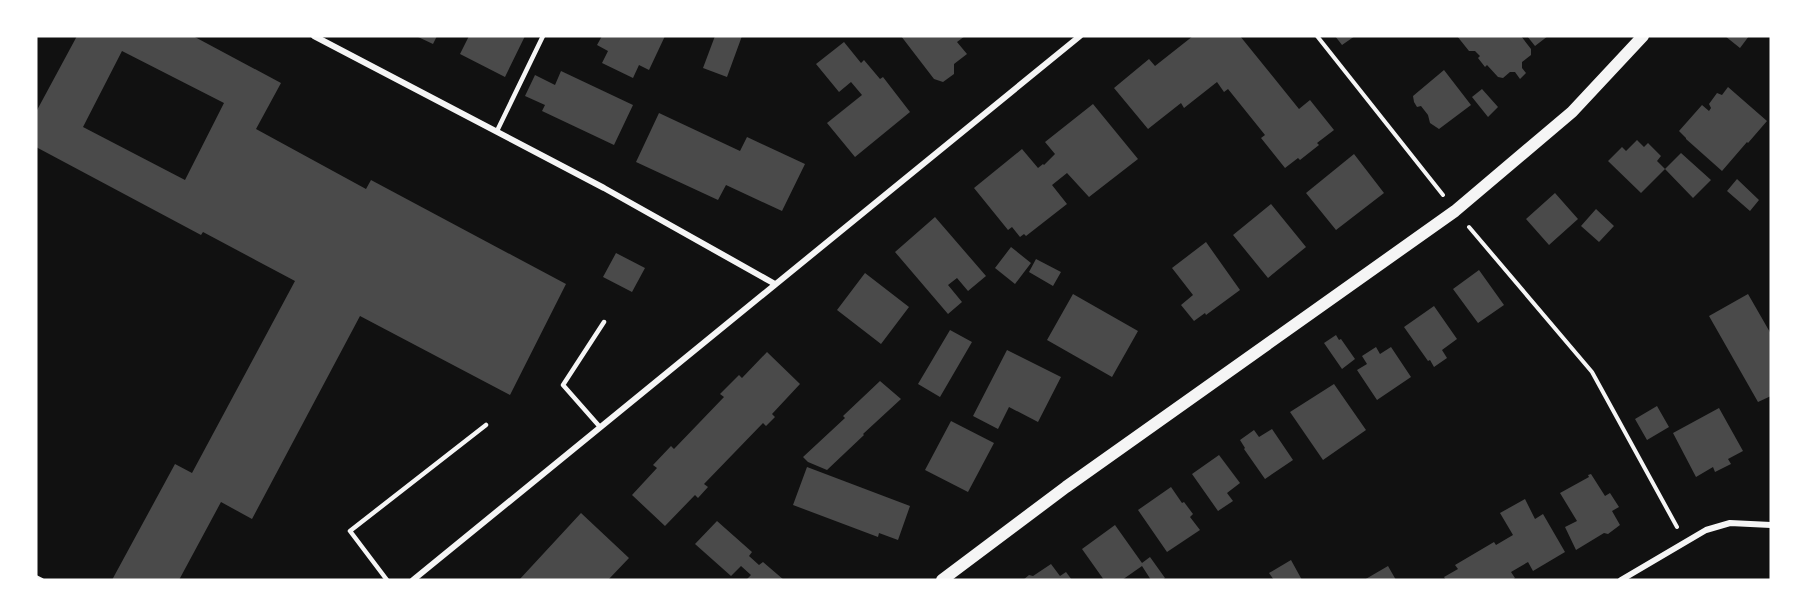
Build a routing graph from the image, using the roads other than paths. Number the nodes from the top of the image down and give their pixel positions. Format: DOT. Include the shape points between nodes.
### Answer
graph roads {
  1 [pos="314,36"];
  2 [pos="543,36"];
  3 [pos="1080,36"];
  4 [pos="1643,36"];
  5 [pos="497,131"];
  6 [pos="775,284"];
  7 [pos="604,322"];
  8 [pos="486,425"];
  9 [pos="600,427"];
  10 [pos="1771,525"];
  11 [pos="387,580"];
  12 [pos="413,580"];
  13 [pos="942,580"];
  14 [pos="1621,580"];
  1 -- 5 [label="street"];
  2 -- 5 [label="lane"];
  3 -- 6 [label="street"];
  4 -- 13 [label="main road" via="1572,112 1455,211 1066,487"];
  5 -- 6 [label="street"];
  6 -- 9 [label="street"];
  7 -- 9 [label="lane" via="563,385"];
  8 -- 11 [label="lane" via="350,531"];
  9 -- 12 [label="street"];
  10 -- 14 [label="street" via="1730,523 1706,530"];
}
